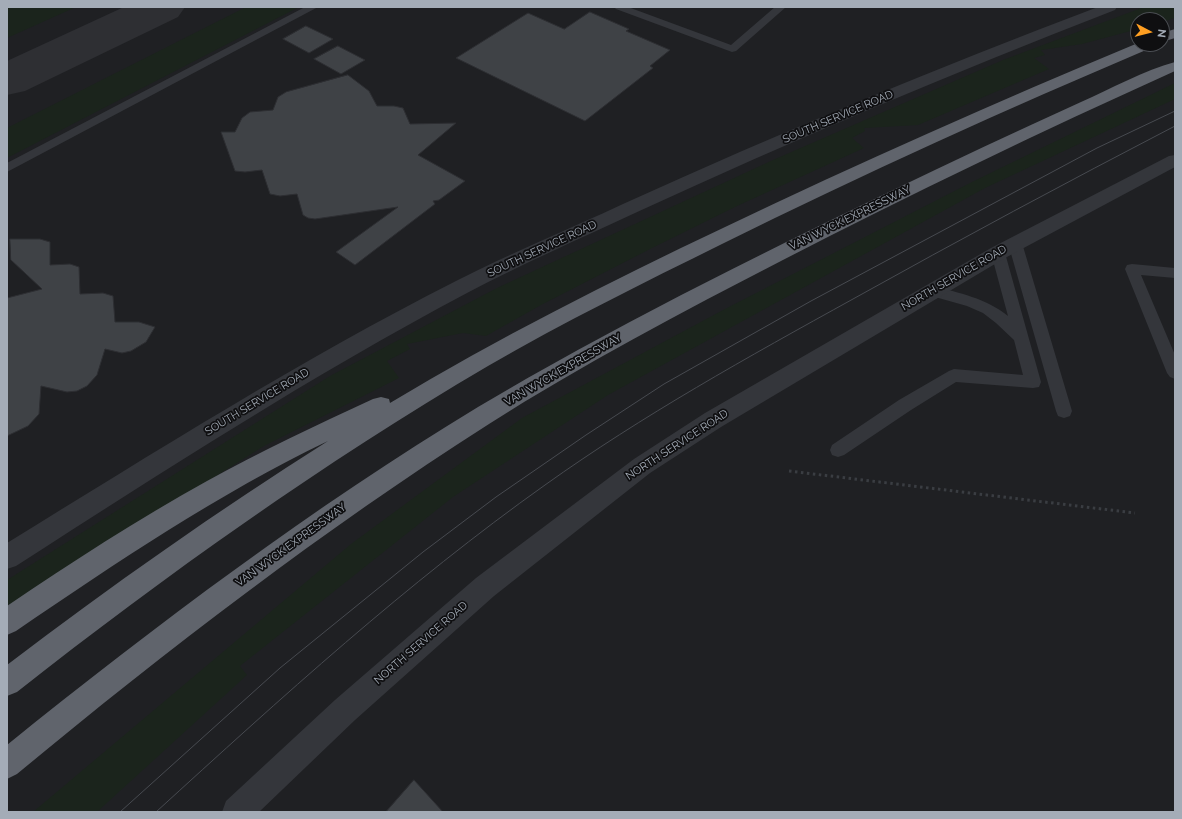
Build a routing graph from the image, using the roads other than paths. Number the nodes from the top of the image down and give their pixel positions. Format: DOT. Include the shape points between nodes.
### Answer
graph roads {
  1 [pos="313,7"];
  2 [pos="619,7"];
  3 [pos="781,7"];
  4 [pos="1110,7"];
  5 [pos="1130,52"];
  6 [pos="1175,66"];
  7 [pos="1175,160"];
  8 [pos="7,168"];
  9 [pos="1015,243"];
  10 [pos="998,253"];
  11 [pos="1175,273"];
  12 [pos="932,291"];
  13 [pos="1021,337"];
  14 [pos="486,357"];
  15 [pos="1175,373"];
  16 [pos="1064,411"];
  17 [pos="838,450"];
  18 [pos="7,556"];
  19 [pos="7,622"];
  20 [pos="7,682"];
  21 [pos="7,764"];
  22 [pos="236,812"];
  1 -- 8 [label="lane"];
  2 -- 3 [label="lane" via="732,49"];
  4 -- 18 [label="street, SOUTH SERVICE ROAD" via="935,75 827,121 686,182 464,286 357,343 257,401"];
  5 -- 14 [label="highway" via="975,118 816,191 633,280"];
  6 -- 21 [label="highway, VAN WYCK EXPRESSWAY" via="1017,138 792,247 645,323 485,415 395,472 291,544 179,627"];
  7 -- 9 [label="street, NORTH SERVICE ROAD"];
  9 -- 10 [label="street, NORTH SERVICE ROAD"];
  9 -- 16 [label="lane"];
  10 -- 12 [label="street, NORTH SERVICE ROAD"];
  10 -- 13 [label="lane"];
  11 -- 15 [label="lane" via="1132,269"];
  12 -- 13 [label="lane" via="963,299 996,314"];
  12 -- 22 [label="street, NORTH SERVICE ROAD" via="713,420 631,475 547,538 419,644"];
  13 -- 17 [label="lane" via="1033,382 954,375"];
  14 -- 19 [label="highway" via="289,448 243,472 122,546"];
  14 -- 20 [label="highway" via="362,432 258,500 154,572"];
}
